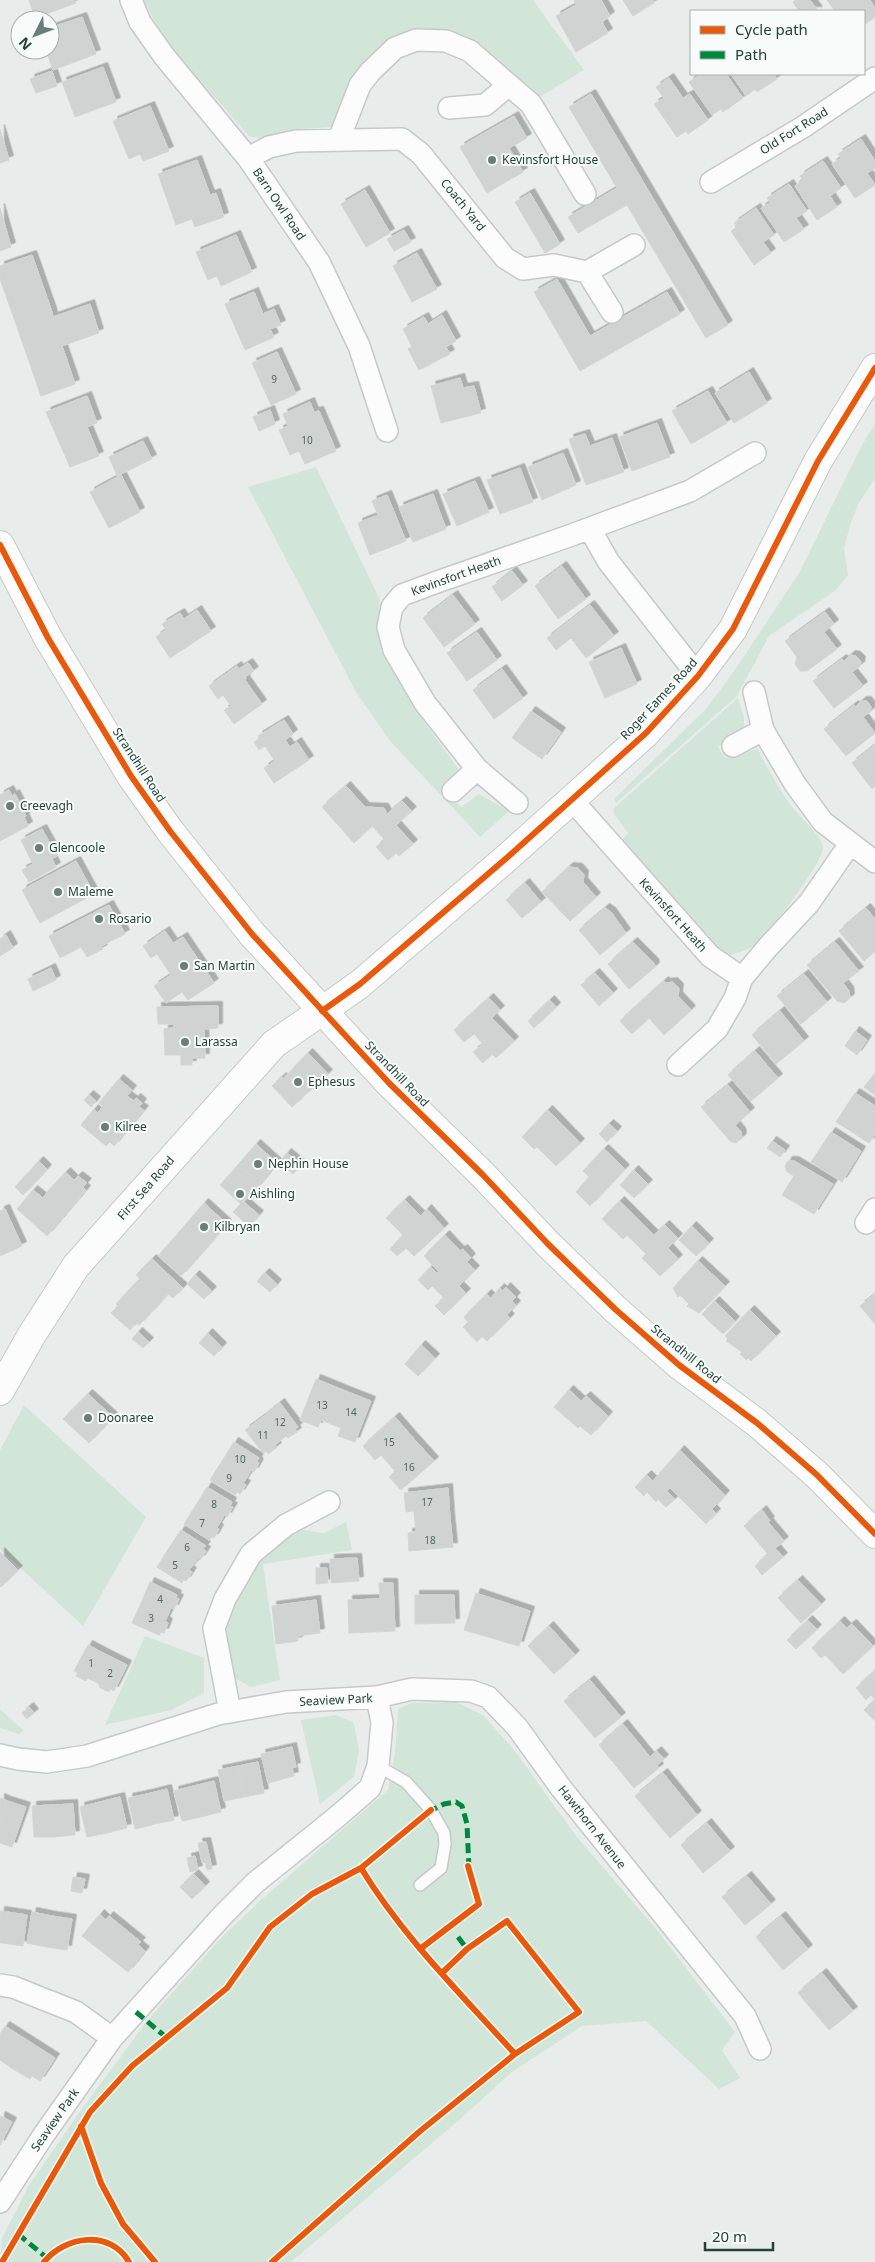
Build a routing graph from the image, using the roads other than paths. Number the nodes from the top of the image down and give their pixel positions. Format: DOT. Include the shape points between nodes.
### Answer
graph roads {
  1 [pos="131,0"];
  2 [pos="875,78"];
  3 [pos="509,85"];
  4 [pos="448,108"];
  5 [pos="339,139"];
  6 [pos="248,158"];
  7 [pos="711,182"];
  8 [pos="585,194"];
  9 [pos="634,245"];
  10 [pos="586,272"];
  11 [pos="612,312"];
  12 [pos="875,368"];
  13 [pos="387,430"];
  14 [pos="755,453"];
  15 [pos="590,528"];
  16 [pos="0,545"];
  17 [pos="698,676"];
  18 [pos="754,692"];
  19 [pos="763,730"];
  20 [pos="732,746"];
  21 [pos="476,769"];
  22 [pos="453,791"];
  23 [pos="571,799"];
  24 [pos="516,803"];
  25 [pos="850,844"];
  26 [pos="875,862"];
  27 [pos="742,978"];
  28 [pos="322,1011"];
  29 [pos="678,1065"];
  30 [pos="0,1391"];
  31 [pos="329,1502"];
  32 [pos="875,1534"];
  33 [pos="377,1697"];
  34 [pos="230,1712"];
  35 [pos="0,1755"];
  36 [pos="378,1766"];
  37 [pos="420,1884"];
  38 [pos="0,1985"];
  39 [pos="112,2038"];
  40 [pos="760,2049"];
  41 [pos="0,2202"];
  1 -- 6 [label="street, Barn Owl Road" via="140,22 164,56"];
  2 -- 7 [label="street, Old Fort Road" via="803,127"];
  3 -- 4 [label="street" via="485,105"];
  3 -- 5 [label="street" via="470,51 446,41 416,40 395,48 370,72 360,85"];
  3 -- 8 [label="street" via="531,104"];
  5 -- 6 [label="street, Coach Yard" via="296,141 269,147"];
  5 -- 10 [label="street, Coach Yard" via="402,139 421,154 505,258 523,269 554,265"];
  6 -- 13 [label="street, Barn Owl Road" via="319,262 359,346"];
  9 -- 10 [label="street"];
  10 -- 11 [label="street"];
  12 -- 17 [label="main road, Roger Eames Road" via="818,461 734,629"];
  14 -- 15 [label="street, Kevinsfort Heath" via="690,491"];
  15 -- 17 [label="street" via="608,561"];
  15 -- 21 [label="street, Kevinsfort Heath" via="402,595 392,607 388,627 394,650 425,703"];
  16 -- 28 [label="main road, Strandhill Road" via="48,638 137,784 215,890"];
  17 -- 23 [label="main road, Roger Eames Road" via="646,733"];
  18 -- 19 [label="street"];
  19 -- 20 [label="street"];
  19 -- 25 [label="street" via="790,777 823,822"];
  21 -- 22 [label="street"];
  21 -- 24 [label="street, Kevinsfort Heath"];
  23 -- 27 [label="street, Kevinsfort Heath" via="710,956"];
  23 -- 28 [label="main road, Roger Eames Road" via="510,856 360,984"];
  25 -- 26 [label="street"];
  25 -- 27 [label="street" via="810,904"];
  27 -- 29 [label="street" via="735,998 717,1029"];
  28 -- 30 [label="main road, First Sea Road" via="274,1044 76,1266"];
  28 -- 32 [label="main road, Strandhill Road" via="389,1084 615,1309 679,1365 765,1430 817,1475"];
  31 -- 34 [label="street" via="286,1525 251,1554 225,1598 214,1628"];
  33 -- 34 [label="street, Seaview Park" via="286,1702"];
  33 -- 36 [label="street, Seaview Park" via="382,1723"];
  33 -- 40 [label="street, Hawthorn Avenue" via="412,1689 471,1691 488,1697 745,2016"];
  34 -- 35 [label="street, Seaview Park" via="87,1756 47,1762"];
  36 -- 37 [label="lane" via="406,1782 431,1810 444,1833 441,1868"];
  36 -- 39 [label="street, Seaview Park" via="370,1788 256,1882"];
  38 -- 39 [label="street" via="76,2012"];
  39 -- 41 [label="street, Seaview Park"];
}
